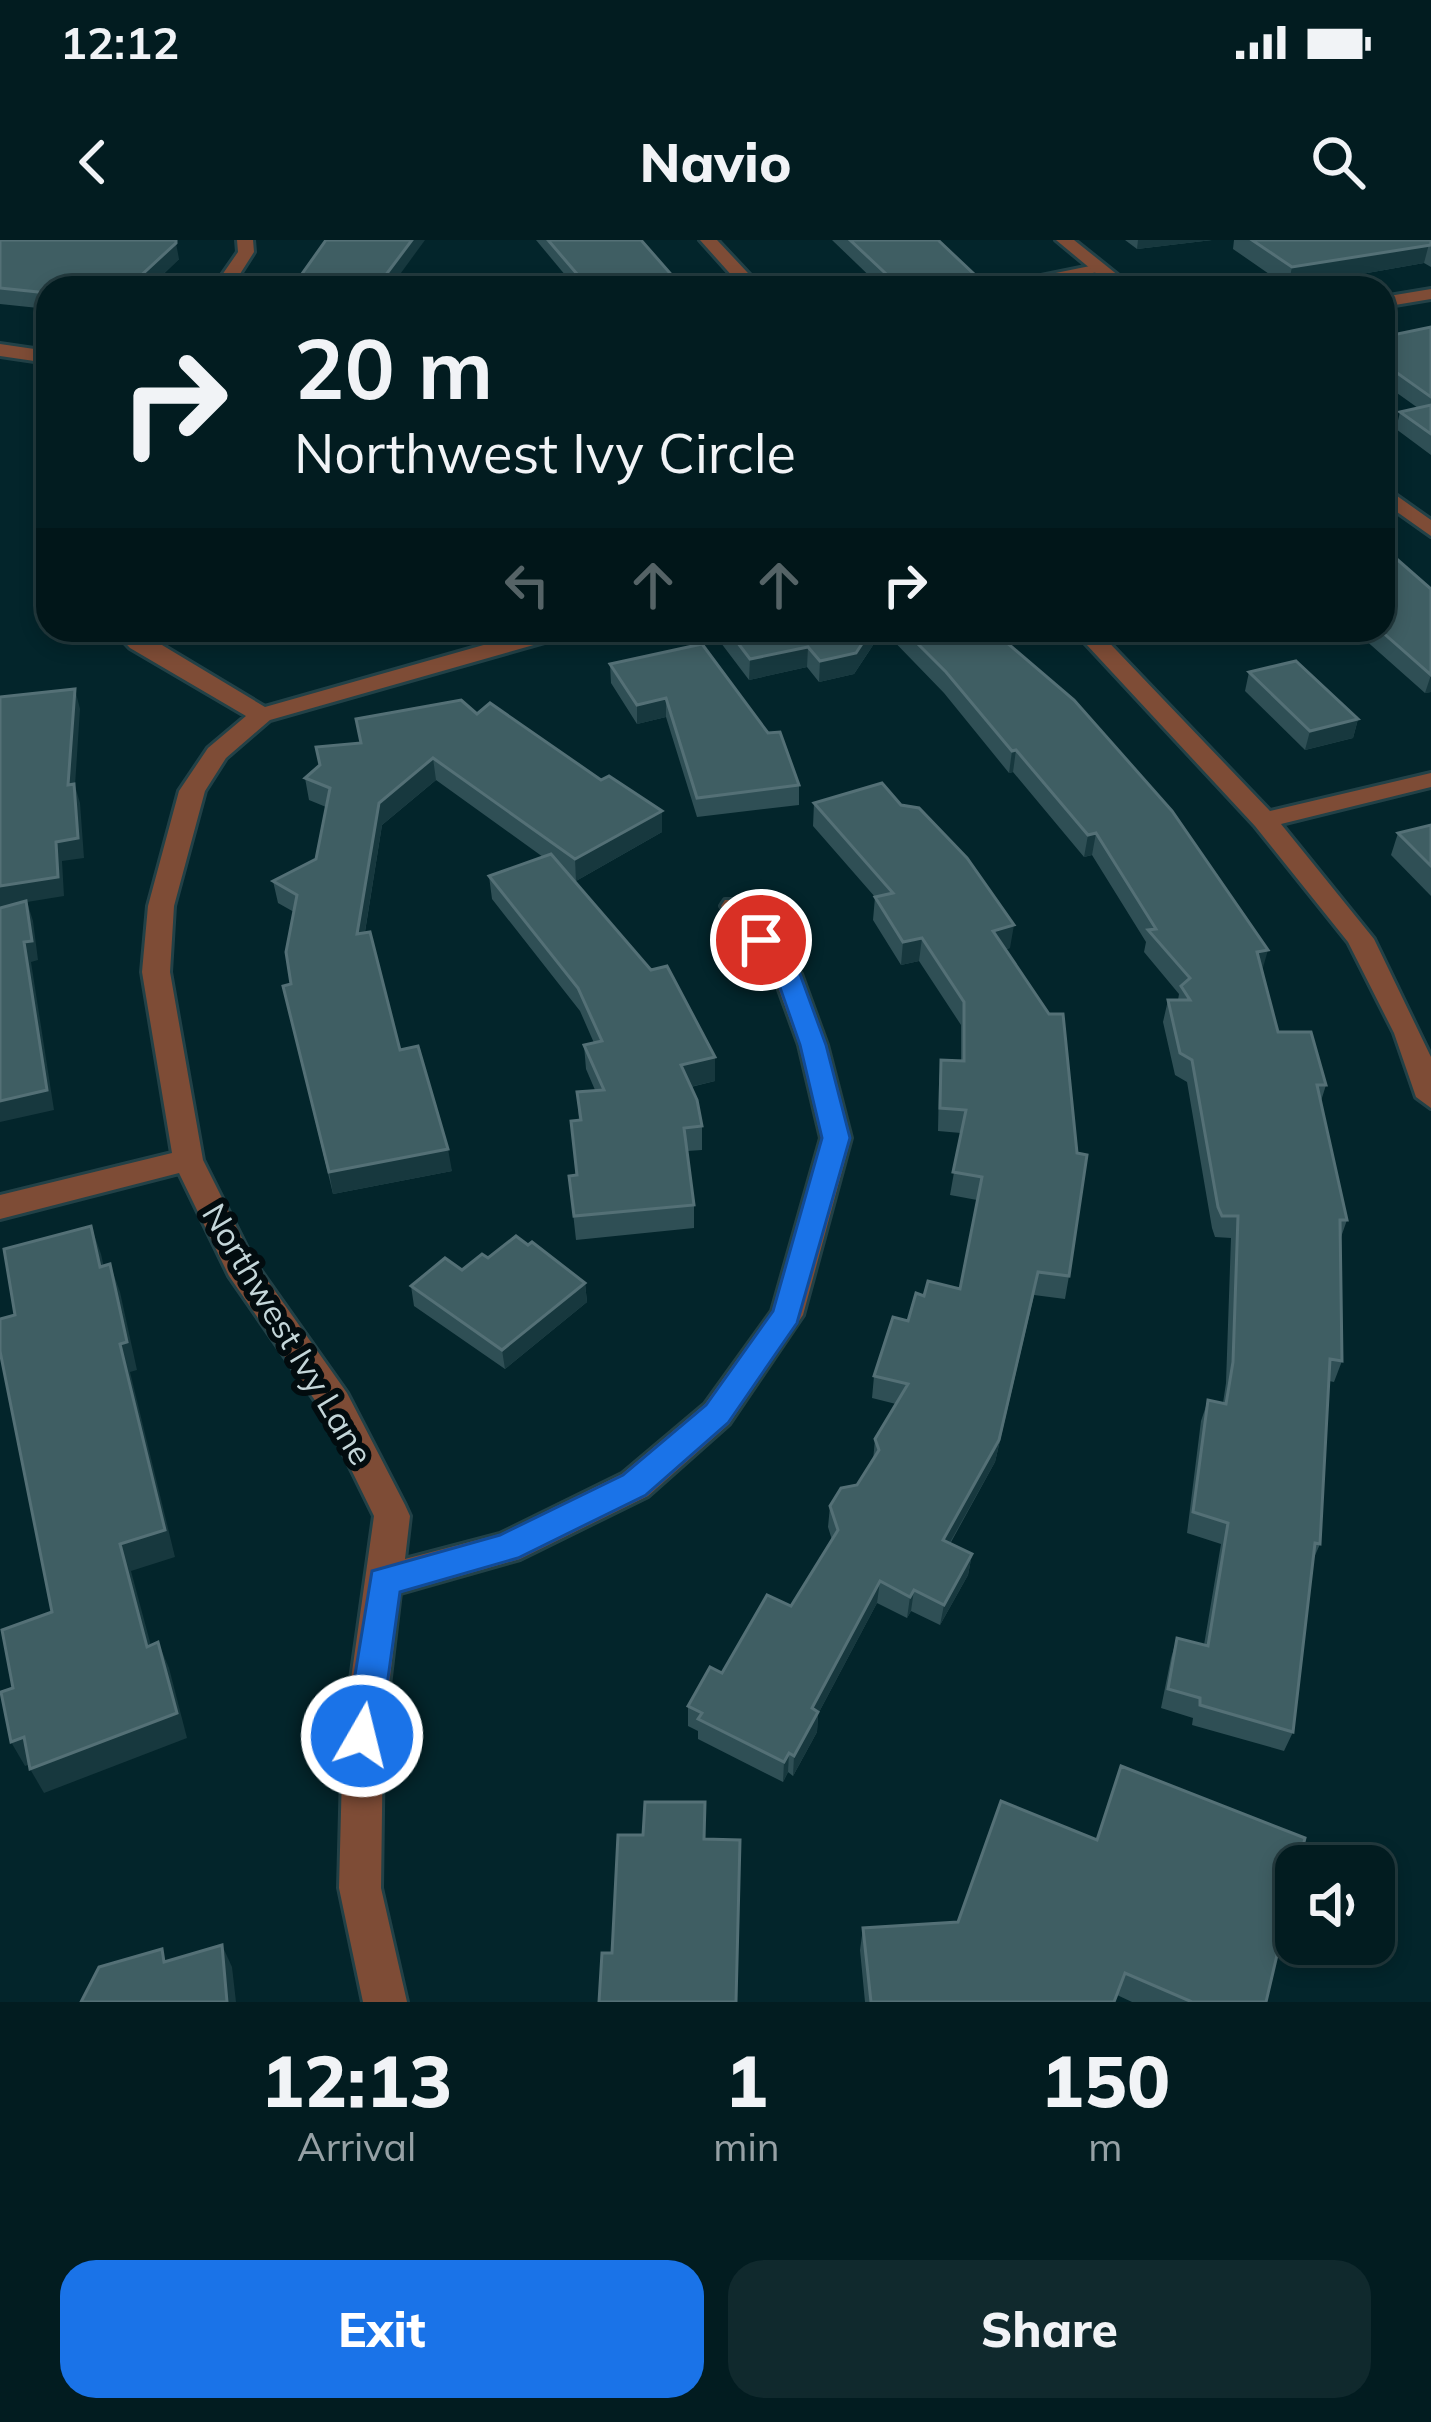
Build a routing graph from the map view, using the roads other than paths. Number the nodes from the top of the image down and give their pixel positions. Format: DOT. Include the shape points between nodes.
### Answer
graph roads {
  1 [pos="245,240"];
  2 [pos="708,240"];
  3 [pos="1064,240"];
  4 [pos="1100,268"];
  5 [pos="230,276"];
  6 [pos="742,276"];
  7 [pos="1055,276"];
  8 [pos="1110,276"];
  9 [pos="1431,294"];
  10 [pos="1395,300"];
  11 [pos="0,350"];
  12 [pos="36,355"];
  13 [pos="1395,501"];
  14 [pos="1430,528"];
  15 [pos="143,642"];
  16 [pos="519,642"];
  17 [pos="1095,642"];
  18 [pos="262,715"];
  19 [pos="1431,780"];
  20 [pos="1264,820"];
  21 [pos="734,906"];
  22 [pos="1431,1096"];
  23 [pos="188,1160"];
  24 [pos="0,1207"];
  25 [pos="384,1581"];
  26 [pos="385,2002"];
  1 -- 5 [label="street"];
  2 -- 6 [label="street"];
  3 -- 4 [label="street"];
  4 -- 7 [label="lane"];
  4 -- 8 [label="street"];
  9 -- 10 [label="street"];
  11 -- 12 [label="street"];
  13 -- 14 [label="street"];
  15 -- 18 [label="street"];
  16 -- 18 [label="street"];
  17 -- 20 [label="street"];
  18 -- 23 [label="street, Northwest Ivy Lane" via="218,753 191,791 161,906 155,972"];
  19 -- 20 [label="street"];
  20 -- 22 [label="street" via="1360,939"];
  21 -- 25 [label="street" via="788,974 836,1138 787,1315 717,1414 635,1485 507,1548"];
  23 -- 24 [label="street"];
  23 -- 25 [label="street, Northwest Ivy Lane" via="240,1268 334,1403 392,1516"];
  25 -- 26 [label="street, Northwest Ivy Lane" via="362,1736 359,1888"];
}
